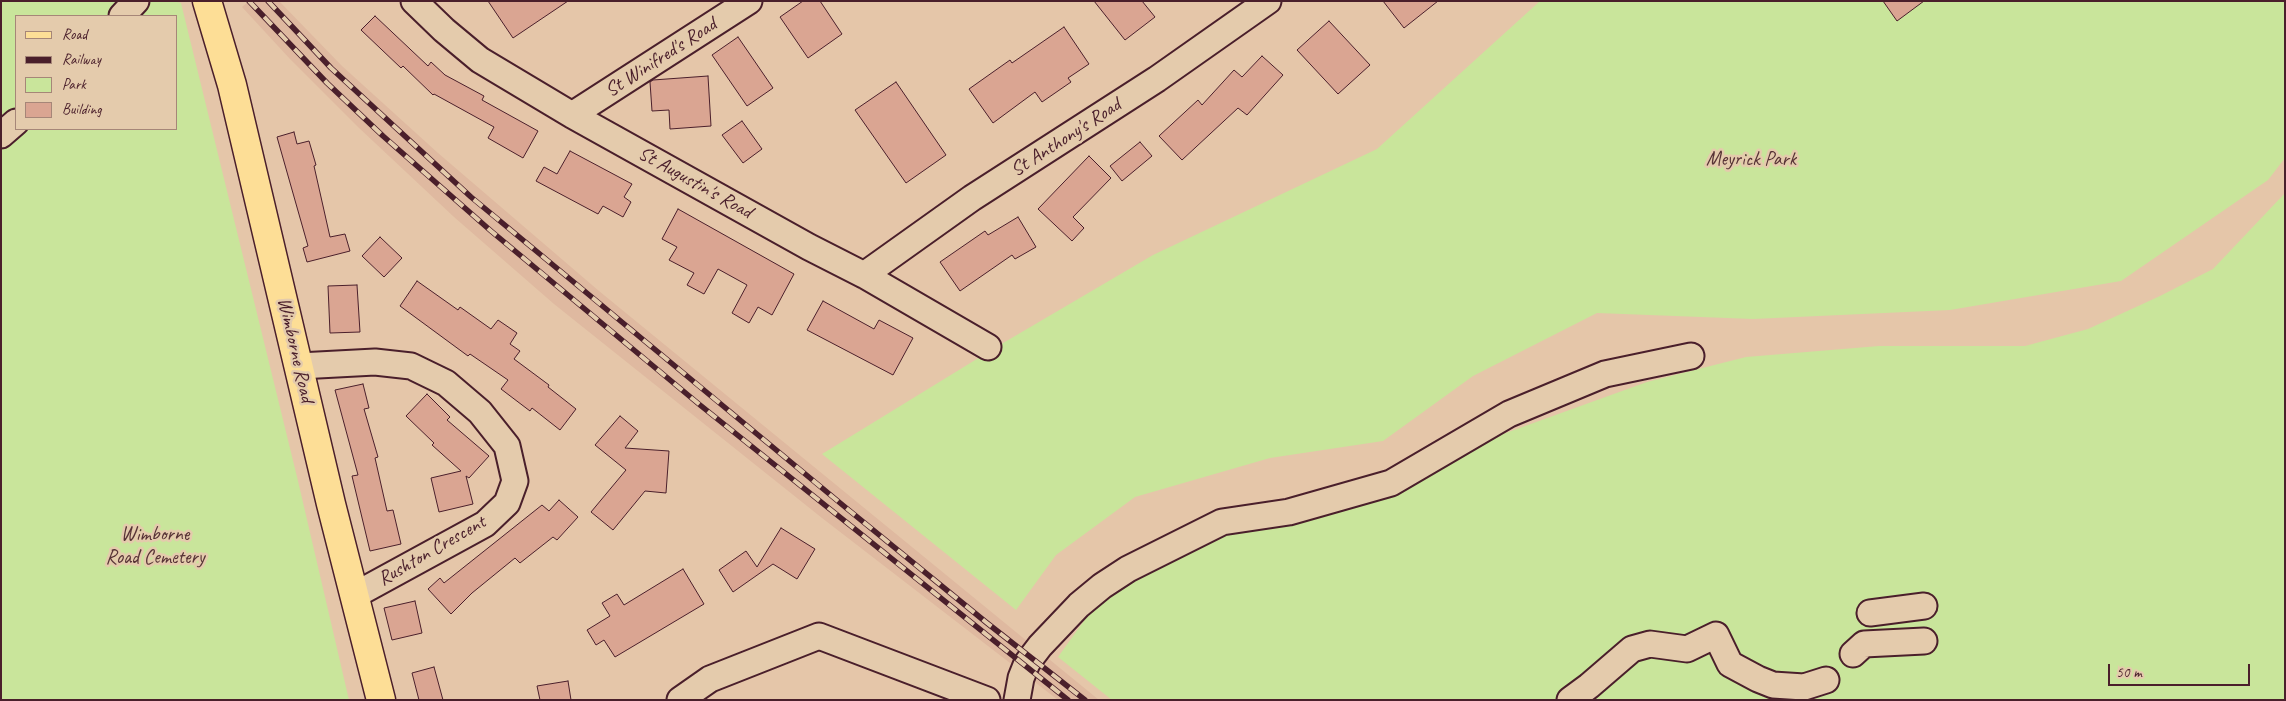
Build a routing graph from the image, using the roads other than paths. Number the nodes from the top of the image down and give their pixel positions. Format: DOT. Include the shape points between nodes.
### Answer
graph roads {
  1 [pos="136,1"];
  2 [pos="207,1"];
  3 [pos="414,1"];
  4 [pos="749,1"];
  5 [pos="1268,1"];
  6 [pos="123,15"];
  7 [pos="572,115"];
  8 [pos="15,123"];
  9 [pos="1,135"];
  10 [pos="864,275"];
  11 [pos="988,347"];
  12 [pos="1691,356"];
  13 [pos="299,366"];
  14 [pos="355,595"];
  15 [pos="1924,606"];
  16 [pos="1870,613"];
  17 [pos="1924,641"];
  18 [pos="1853,654"];
  19 [pos="1826,680"];
  20 [pos="381,700"];
  21 [pos="680,700"];
  22 [pos="987,700"];
  23 [pos="1017,700"];
  24 [pos="1570,700"];
  1 -- 6 [label="street"];
  2 -- 13 [label="main road, Wimborne Road" via="232,85"];
  3 -- 7 [label="street, St Augustin's Road" via="480,60"];
  4 -- 7 [label="street, St Winifred's Road"];
  5 -- 10 [label="street, St Anthony's Road" via="1157,80 972,198"];
  7 -- 10 [label="street, St Augustin's Road"];
  8 -- 9 [label="street"];
  10 -- 11 [label="street, St Augustin's Road"];
  12 -- 23 [label="street" via="1605,374 1509,414 1391,483 1289,512 1222,522 1128,569 1079,605 1040,646 1027,663"];
  13 -- 14 [label="main road, Wimborne Road"];
  13 -- 14 [label="street, Rushton Crescent" via="375,362 410,366 446,383 480,412 507,446 515,481 507,503 485,524"];
  14 -- 20 [label="main road, Wimborne Road"];
  15 -- 16 [label="street"];
  17 -- 18 [label="street" via="1864,644"];
  19 -- 24 [label="street" via="1804,686 1773,685 1758,679 1730,664 1716,635 1687,649 1650,644 1632,649"];
  21 -- 22 [label="street" via="710,679 819,636"];
}
